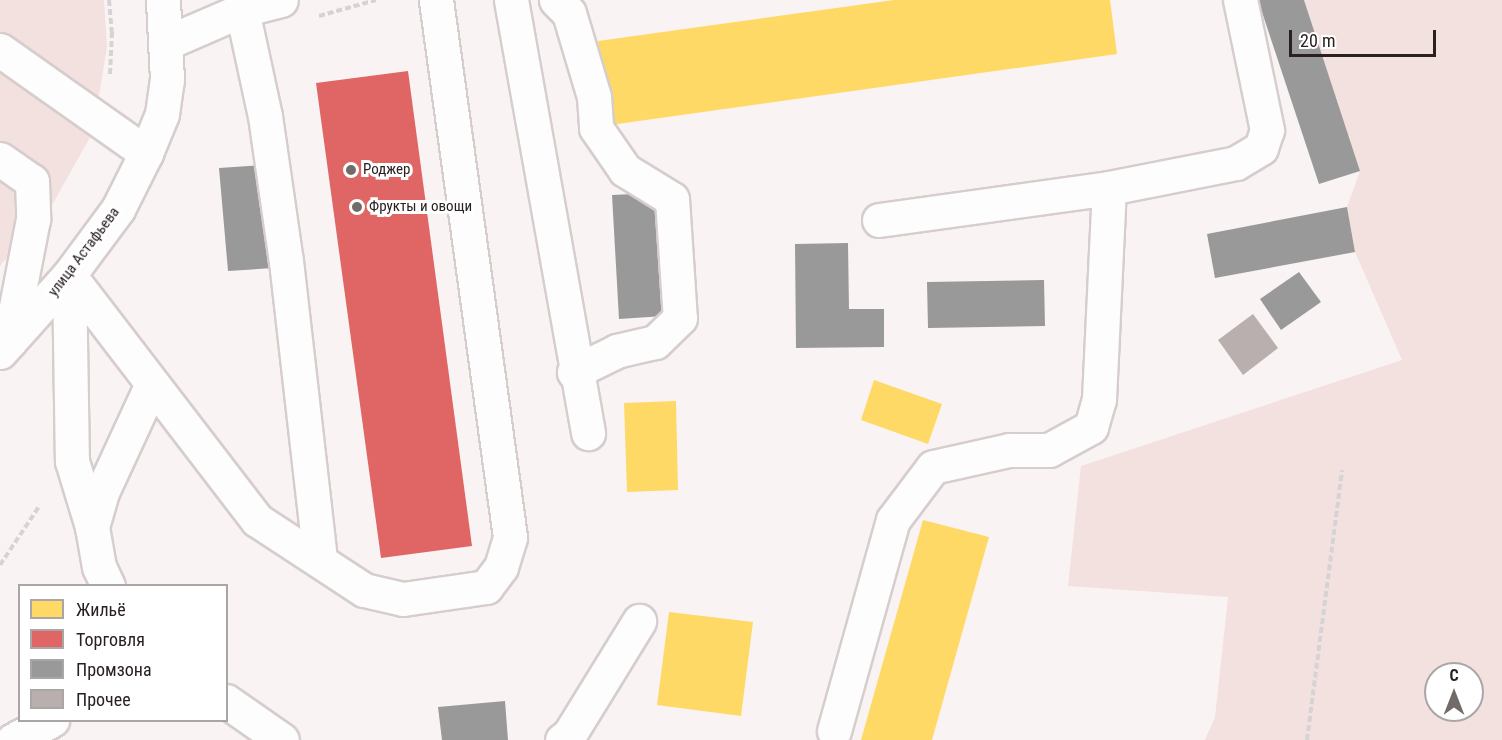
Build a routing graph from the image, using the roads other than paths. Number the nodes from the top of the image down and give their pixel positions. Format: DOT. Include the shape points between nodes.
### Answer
graph roads {
  1 [pos="163,0"];
  2 [pos="281,0"];
  3 [pos="436,0"];
  4 [pos="511,0"];
  5 [pos="556,0"];
  6 [pos="1240,0"];
  7 [pos="242,10"];
  8 [pos="168,42"];
  9 [pos="0,50"];
  10 [pos="146,153"];
  11 [pos="0,159"];
  12 [pos="1109,188"];
  13 [pos="879,220"];
  14 [pos="69,275"];
  15 [pos="5,347"];
  16 [pos="574,372"];
  17 [pos="152,384"];
  18 [pos="588,433"];
  19 [pos="92,527"];
  20 [pos="320,560"];
  21 [pos="108,584"];
  22 [pos="639,621"];
  23 [pos="228,702"];
  24 [pos="48,722"];
  25 [pos="834,731"];
  26 [pos="13,740"];
  27 [pos="282,740"];
  28 [pos="562,740"];
  1 -- 8 [label="street, улица Астафьева"];
  2 -- 7 [label="street"];
  3 -- 20 [label="street" via="510,537 501,567 486,587 403,599 364,590"];
  4 -- 16 [label="street"];
  5 -- 16 [label="street" via="569,13 594,97 596,129 625,170 672,199 680,318 655,342 617,351"];
  6 -- 12 [label="street" via="1267,130 1261,148 1236,163"];
  7 -- 8 [label="street"];
  7 -- 20 [label="street" via="265,116 285,250"];
  8 -- 10 [label="street, улица Астафьева" via="162,114"];
  9 -- 10 [label="street"];
  10 -- 14 [label="street, улица Астафьева" via="118,209"];
  11 -- 15 [label="street" via="32,181 33,219"];
  12 -- 13 [label="street"];
  12 -- 25 [label="street" via="1099,399 1091,428 1049,450 1009,450 933,467 893,520"];
  14 -- 15 [label="street, улица Астафьева"];
  14 -- 17 [label="street"];
  14 -- 19 [label="street" via="72,461"];
  16 -- 18 [label="street"];
  17 -- 19 [label="street" via="102,492"];
  17 -- 20 [label="street" via="257,520"];
  19 -- 21 [label="street" via="99,567"];
  22 -- 28 [label="street" via="569,735"];
  23 -- 27 [label="street"];
  24 -- 26 [label="street"];
}
